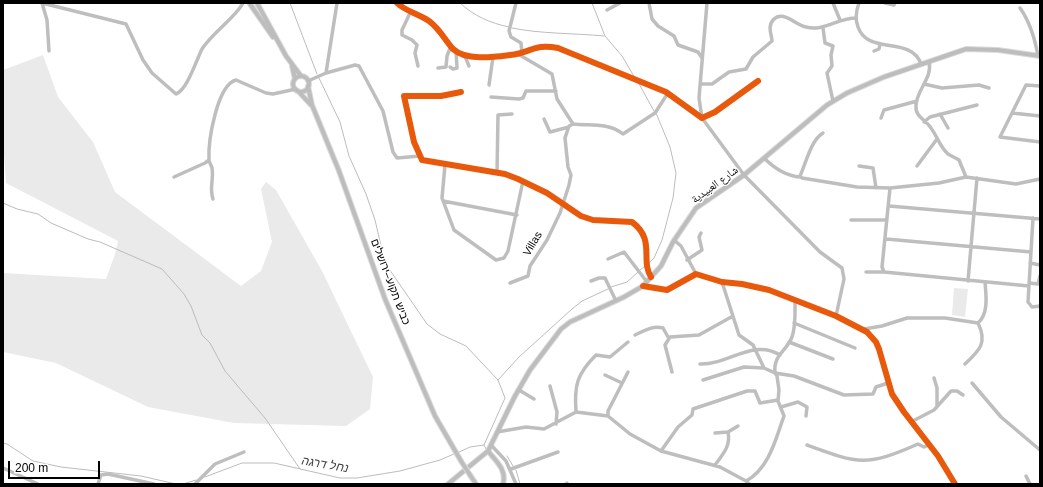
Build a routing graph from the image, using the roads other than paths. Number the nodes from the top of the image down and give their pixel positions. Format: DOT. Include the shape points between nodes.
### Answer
graph roads {
  1 [pos="243,3"];
  2 [pos="247,3"];
  3 [pos="251,3"];
  4 [pos="257,3"];
  5 [pos="337,3"];
  6 [pos="397,3"];
  7 [pos="516,3"];
  8 [pos="620,3"];
  9 [pos="649,3"];
  10 [pos="707,3"];
  11 [pos="833,3"];
  12 [pos="860,3"];
  13 [pos="885,3"];
  14 [pos="895,3"];
  15 [pos="1020,8"];
  16 [pos="607,10"];
  17 [pos="410,11"];
  18 [pos="856,18"];
  19 [pos="840,20"];
  20 [pos="823,28"];
  21 [pos="880,44"];
  22 [pos="451,46"];
  23 [pos="456,50"];
  24 [pos="49,51"];
  25 [pos="874,51"];
  26 [pos="464,54"];
  27 [pos="520,54"];
  28 [pos="286,56"];
  29 [pos="1039,56"];
  30 [pos="494,57"];
  31 [pos="703,58"];
  32 [pos="929,62"];
  33 [pos="291,64"];
  34 [pos="921,64"];
  35 [pos="418,66"];
  36 [pos="450,66"];
  37 [pos="469,66"];
  38 [pos="438,68"];
  39 [pos="326,73"];
  40 [pos="301,76"];
  41 [pos="295,79"];
  42 [pos="308,81"];
  43 [pos="758,81"];
  44 [pos="700,84"];
  45 [pos="924,84"];
  46 [pos="308,86"];
  47 [pos="489,86"];
  48 [pos="1040,86"];
  49 [pos="989,88"];
  50 [pos="295,89"];
  51 [pos="556,91"];
  52 [pos="461,92"];
  53 [pos="668,93"];
  54 [pos="491,97"];
  55 [pos="833,101"];
  56 [pos="917,101"];
  57 [pos="312,105"];
  58 [pos="977,106"];
  59 [pos="1012,113"];
  60 [pos="512,114"];
  61 [pos="940,114"];
  62 [pos="1040,116"];
  63 [pos="702,118"];
  64 [pos="881,118"];
  65 [pos="544,119"];
  66 [pos="924,122"];
  67 [pos="573,124"];
  68 [pos="569,127"];
  69 [pos="948,128"];
  70 [pos="823,133"];
  71 [pos="937,139"];
  72 [pos="1040,142"];
  73 [pos="420,156"];
  74 [pos="764,158"];
  75 [pos="209,160"];
  76 [pos="445,165"];
  77 [pos="859,166"];
  78 [pos="917,166"];
  79 [pos="497,173"];
  80 [pos="744,175"];
  81 [pos="174,177"];
  82 [pos="800,177"];
  83 [pos="966,177"];
  84 [pos="977,178"];
  85 [pos="1040,179"];
  86 [pos="524,181"];
  87 [pos="876,188"];
  88 [pos="890,188"];
  89 [pos="213,199"];
  90 [pos="443,201"];
  91 [pos="563,203"];
  92 [pos="889,206"];
  93 [pos="974,213"];
  94 [pos="517,215"];
  95 [pos="1034,218"];
  96 [pos="1040,219"];
  97 [pos="851,220"];
  98 [pos="887,220"];
  99 [pos="701,233"];
  100 [pos="886,239"];
  101 [pos="674,240"];
  102 [pos="972,247"];
  103 [pos="1031,252"];
  104 [pos="608,258"];
  105 [pos="687,260"];
  106 [pos="1030,263"];
  107 [pos="1040,265"];
  108 [pos="866,272"];
  109 [pos="884,272"];
  110 [pos="696,274"];
  111 [pos="1040,276"];
  112 [pos="651,277"];
  113 [pos="591,281"];
  114 [pos="968,281"];
  115 [pos="647,282"];
  116 [pos="722,282"];
  117 [pos="985,282"];
  118 [pos="510,283"];
  119 [pos="1029,285"];
  120 [pos="643,286"];
  121 [pos="795,300"];
  122 [pos="616,301"];
  123 [pos="1040,306"];
  124 [pos="732,316"];
  125 [pos="836,316"];
  126 [pos="794,323"];
  127 [pos="978,323"];
  128 [pos="863,329"];
  129 [pos="635,335"];
  130 [pos="670,337"];
  131 [pos="628,342"];
  132 [pos="789,342"];
  133 [pos="854,348"];
  134 [pos="755,350"];
  135 [pos="780,355"];
  136 [pos="833,359"];
  137 [pos="700,364"];
  138 [pos="965,364"];
  139 [pos="764,368"];
  140 [pos="628,372"];
  141 [pos="672,372"];
  142 [pos="775,373"];
  143 [pos="605,375"];
  144 [pos="934,378"];
  145 [pos="703,380"];
  146 [pos="622,383"];
  147 [pos="888,383"];
  148 [pos="972,383"];
  149 [pos="550,386"];
  150 [pos="519,390"];
  151 [pos="963,394"];
  152 [pos="534,399"];
  153 [pos="778,400"];
  154 [pos="781,406"];
  155 [pos="937,406"];
  156 [pos="576,412"];
  157 [pos="608,416"];
  158 [pos="806,416"];
  159 [pos="911,422"];
  160 [pos="556,424"];
  161 [pos="738,426"];
  162 [pos="497,432"];
  163 [pos="728,432"];
  164 [pos="715,433"];
  165 [pos="491,445"];
  166 [pos="929,445"];
  167 [pos="806,446"];
  168 [pos="1040,450"];
  169 [pos="488,451"];
  170 [pos="661,451"];
  171 [pos="244,452"];
  172 [pos="558,452"];
  173 [pos="715,465"];
  174 [pos="3,468"];
  175 [pos="511,469"];
  176 [pos="1026,476"];
  177 [pos="748,482"];
  178 [pos="38,484"];
  179 [pos="98,484"];
  180 [pos="154,484"];
  181 [pos="194,484"];
  182 [pos="448,484"];
  183 [pos="476,484"];
  184 [pos="503,484"];
  185 [pos="516,484"];
  186 [pos="955,484"];
  187 [pos="1030,484"];
  1 -- 24 [label="street" via="203,48 186,86 176,94 152,73 126,24 42,3 47,20"];
  2 -- 3 [label="main road"];
  3 -- 28 [label="main road"];
  4 -- 28 [label="main road"];
  5 -- 39 [label="street"];
  6 -- 17 [label="street"];
  7 -- 27 [label="street" via="509,31 511,37 521,43"];
  8 -- 16 [label="street"];
  9 -- 31 [label="street" via="655,23 674,36 678,45 698,52"];
  10 -- 31 [label="street"];
  11 -- 19 [label="street"];
  12 -- 18 [label="street"];
  13 -- 14 [label="street"];
  15 -- 29 [label="street" via="1032,29"];
  17 -- 22 [label="street" via="431,22"];
  17 -- 35 [label="street" via="402,35 417,45 415,53"];
  18 -- 19 [label="street"];
  18 -- 21 [label="street" via="860,32 867,39"];
  19 -- 20 [label="street"];
  20 -- 44 [label="street" via="805,27 787,17 777,17 771,24 772,41 753,57 746,69 734,70 712,84"];
  20 -- 55 [label="street" via="826,43 833,46 832,66 827,73"];
  21 -- 25 [label="street" via="879,49"];
  21 -- 34 [label="street" via="905,48 918,56"];
  22 -- 23 [label="street"];
  22 -- 38 [label="street" via="446,67"];
  23 -- 26 [label="street"];
  23 -- 36 [label="street" via="457,68 453,69"];
  26 -- 30 [label="street"];
  26 -- 37 [label="street"];
  27 -- 30 [label="street"];
  27 -- 51 [label="street" via="552,74"];
  27 -- 53 [label="street" via="539,46 558,48"];
  28 -- 33 [label="main road"];
  29 -- 32 [label="main road, شارع العبيدية" via="971,48"];
  30 -- 47 [label="street"];
  31 -- 44 [label="street"];
  32 -- 34 [label="main road, شارع العبيدية"];
  32 -- 45 [label="street" via="930,70"];
  33 -- 40 [label="main road"];
  33 -- 41 [label="main road"];
  34 -- 55 [label="main road, شارع العبيدية" via="884,77"];
  39 -- 42 [label="street"];
  39 -- 73 [label="street" via="359,66 383,111 393,152 397,158"];
  40 -- 41 [label="main road"];
  40 -- 42 [label="main road"];
  41 -- 50 [label="main road"];
  42 -- 46 [label="main road"];
  43 -- 63 [label="street" via="715,112"];
  44 -- 63 [label="street"];
  45 -- 49 [label="street" via="942,88 979,85"];
  45 -- 56 [label="street"];
  46 -- 50 [label="main road" via="302,91"];
  46 -- 57 [label="main road"];
  48 -- 59 [label="street" via="1026,85"];
  50 -- 57 [label="main road"];
  50 -- 75 [label="street" via="266,93 236,80 228,85 216,107 211,129"];
  51 -- 54 [label="street" via="526,91 523,98 519,99"];
  51 -- 67 [label="street" via="560,105"];
  52 -- 73 [label="street" via="441,96 404,96 414,142"];
  53 -- 63 [label="street"];
  53 -- 67 [label="street" via="655,113 623,134 616,128"];
  55 -- 74 [label="main road, شارع العبيدية"];
  56 -- 64 [label="street" via="884,110"];
  56 -- 66 [label="street" via="917,111"];
  57 -- 183 [label="main road, כביש תקוע–ירושלים, bridge" via="339,171 385,300 435,416"];
  58 -- 61 [label="street"];
  59 -- 62 [label="street"];
  59 -- 72 [label="street" via="1000,138"];
  60 -- 79 [label="street" via="498,115"];
  61 -- 66 [label="street"];
  61 -- 69 [label="street"];
  63 -- 80 [label="street"];
  65 -- 68 [label="street" via="550,132"];
  66 -- 71 [label="street" via="931,127"];
  67 -- 68 [label="street"];
  68 -- 91 [label="street, Villas" via="565,138 571,175"];
  70 -- 82 [label="street" via="817,137"];
  71 -- 78 [label="street"];
  71 -- 83 [label="street" via="949,154 959,160"];
  73 -- 76 [label="street" via="422,160"];
  74 -- 80 [label="main road, شارع العبيدية"];
  74 -- 82 [label="street" via="773,167"];
  75 -- 81 [label="street"];
  75 -- 89 [label="street" via="212,168 210,186"];
  76 -- 79 [label="street"];
  76 -- 90 [label="street"];
  77 -- 87 [label="street" via="873,168"];
  79 -- 86 [label="street"];
  80 -- 101 [label="main road, شارع العبيدية" via="696,208"];
  80 -- 125 [label="street" via="820,252 842,268 844,279"];
  82 -- 87 [label="street" via="857,188"];
  83 -- 84 [label="street"];
  83 -- 88 [label="street" via="932,184"];
  84 -- 85 [label="street" via="1016,184"];
  84 -- 93 [label="street"];
  86 -- 91 [label="street"];
  86 -- 94 [label="street"];
  87 -- 88 [label="street"];
  88 -- 92 [label="street"];
  90 -- 94 [label="street"];
  90 -- 94 [label="street" via="455,232 498,260 506,256"];
  91 -- 112 [label="street" via="581,216 593,220 626,221 637,226 646,242 646,269"];
  91 -- 118 [label="street, Villas" via="547,240 528,270 528,276"];
  92 -- 93 [label="street"];
  92 -- 98 [label="street"];
  93 -- 95 [label="street"];
  93 -- 102 [label="street"];
  95 -- 96 [label="street"];
  95 -- 103 [label="street"];
  97 -- 98 [label="street"];
  98 -- 100 [label="street"];
  99 -- 105 [label="street" via="699,237 702,250"];
  100 -- 102 [label="street"];
  100 -- 109 [label="street" via="882,267"];
  101 -- 105 [label="street" via="681,246"];
  101 -- 112 [label="main road, شارع العبيدية"];
  102 -- 103 [label="street"];
  102 -- 114 [label="street"];
  103 -- 106 [label="street"];
  104 -- 115 [label="street" via="624,252"];
  105 -- 110 [label="street"];
  106 -- 107 [label="street"];
  106 -- 119 [label="street"];
  108 -- 109 [label="street"];
  109 -- 114 [label="street"];
  110 -- 116 [label="street"];
  110 -- 120 [label="street" via="667,290"];
  111 -- 119 [label="street" via="1038,284"];
  112 -- 115 [label="main road, شارع العبيدية"];
  113 -- 122 [label="street" via="605,278"];
  114 -- 117 [label="street"];
  115 -- 120 [label="main road, شارع العبيدية"];
  116 -- 121 [label="street" via="770,290"];
  116 -- 124 [label="street"];
  117 -- 119 [label="street"];
  117 -- 127 [label="street" via="986,308"];
  119 -- 123 [label="street" via="1029,305"];
  120 -- 122 [label="main road, شارع العبيدية"];
  121 -- 125 [label="street"];
  121 -- 126 [label="street"];
  122 -- 150 [label="main road, شارع العبيدية" via="570,322 561,329 543,351"];
  124 -- 130 [label="street" via="699,335"];
  124 -- 134 [label="street" via="739,335 750,342"];
  125 -- 128 [label="street"];
  126 -- 132 [label="street"];
  126 -- 133 [label="street"];
  127 -- 128 [label="street" via="945,318 907,318"];
  127 -- 138 [label="street" via="983,335 979,351"];
  128 -- 147 [label="street" via="876,342"];
  129 -- 130 [label="street" via="648,328 660,326"];
  130 -- 141 [label="street" via="665,345"];
  131 -- 156 [label="street" via="610,357 596,355 590,361 575,387"];
  132 -- 135 [label="street"];
  132 -- 136 [label="street"];
  134 -- 135 [label="street" via="773,350"];
  134 -- 137 [label="street"];
  134 -- 139 [label="street"];
  135 -- 142 [label="street" via="775,362"];
  139 -- 142 [label="street"];
  139 -- 145 [label="street" via="744,367"];
  140 -- 146 [label="street"];
  142 -- 147 [label="street" via="794,376 844,395 873,394 876,387"];
  142 -- 153 [label="street" via="778,380"];
  143 -- 146 [label="street"];
  144 -- 155 [label="street"];
  146 -- 157 [label="street"];
  147 -- 159 [label="street"];
  148 -- 168 [label="street" via="1001,417"];
  149 -- 160 [label="street"];
  150 -- 152 [label="street"];
  150 -- 162 [label="main road, شارع العبيدية"];
  151 -- 155 [label="street" via="954,390"];
  153 -- 154 [label="street"];
  153 -- 170 [label="street" via="760,403 755,391 747,391 693,409 692,416 678,427"];
  154 -- 158 [label="street" via="798,402 807,407"];
  154 -- 177 [label="street" via="784,416 769,456"];
  155 -- 159 [label="street"];
  156 -- 157 [label="street"];
  156 -- 160 [label="street"];
  157 -- 170 [label="street" via="630,434"];
  159 -- 166 [label="street"];
  160 -- 162 [label="street" via="544,429 526,427"];
  161 -- 163 [label="street"];
  162 -- 165 [label="main road, شارع العبيدية"];
  163 -- 164 [label="street"];
  163 -- 173 [label="street" via="728,447"];
  165 -- 169 [label="main road, شارع العبيدية"];
  165 -- 175 [label="street"];
  166 -- 167 [label="street" via="924,447 918,444 868,462 843,458"];
  166 -- 186 [label="street"];
  169 -- 182 [label="main road, شارع العبيدية"];
  169 -- 184 [label="main road" via="500,466 504,475"];
  170 -- 173 [label="street"];
  171 -- 181 [label="street" via="215,464"];
  172 -- 175 [label="street"];
  173 -- 177 [label="street"];
  174 -- 178 [label="street"];
  175 -- 185 [label="street"];
  176 -- 187 [label="street"];
  179 -- 180 [label="street" via="101,475 108,474"];
}
